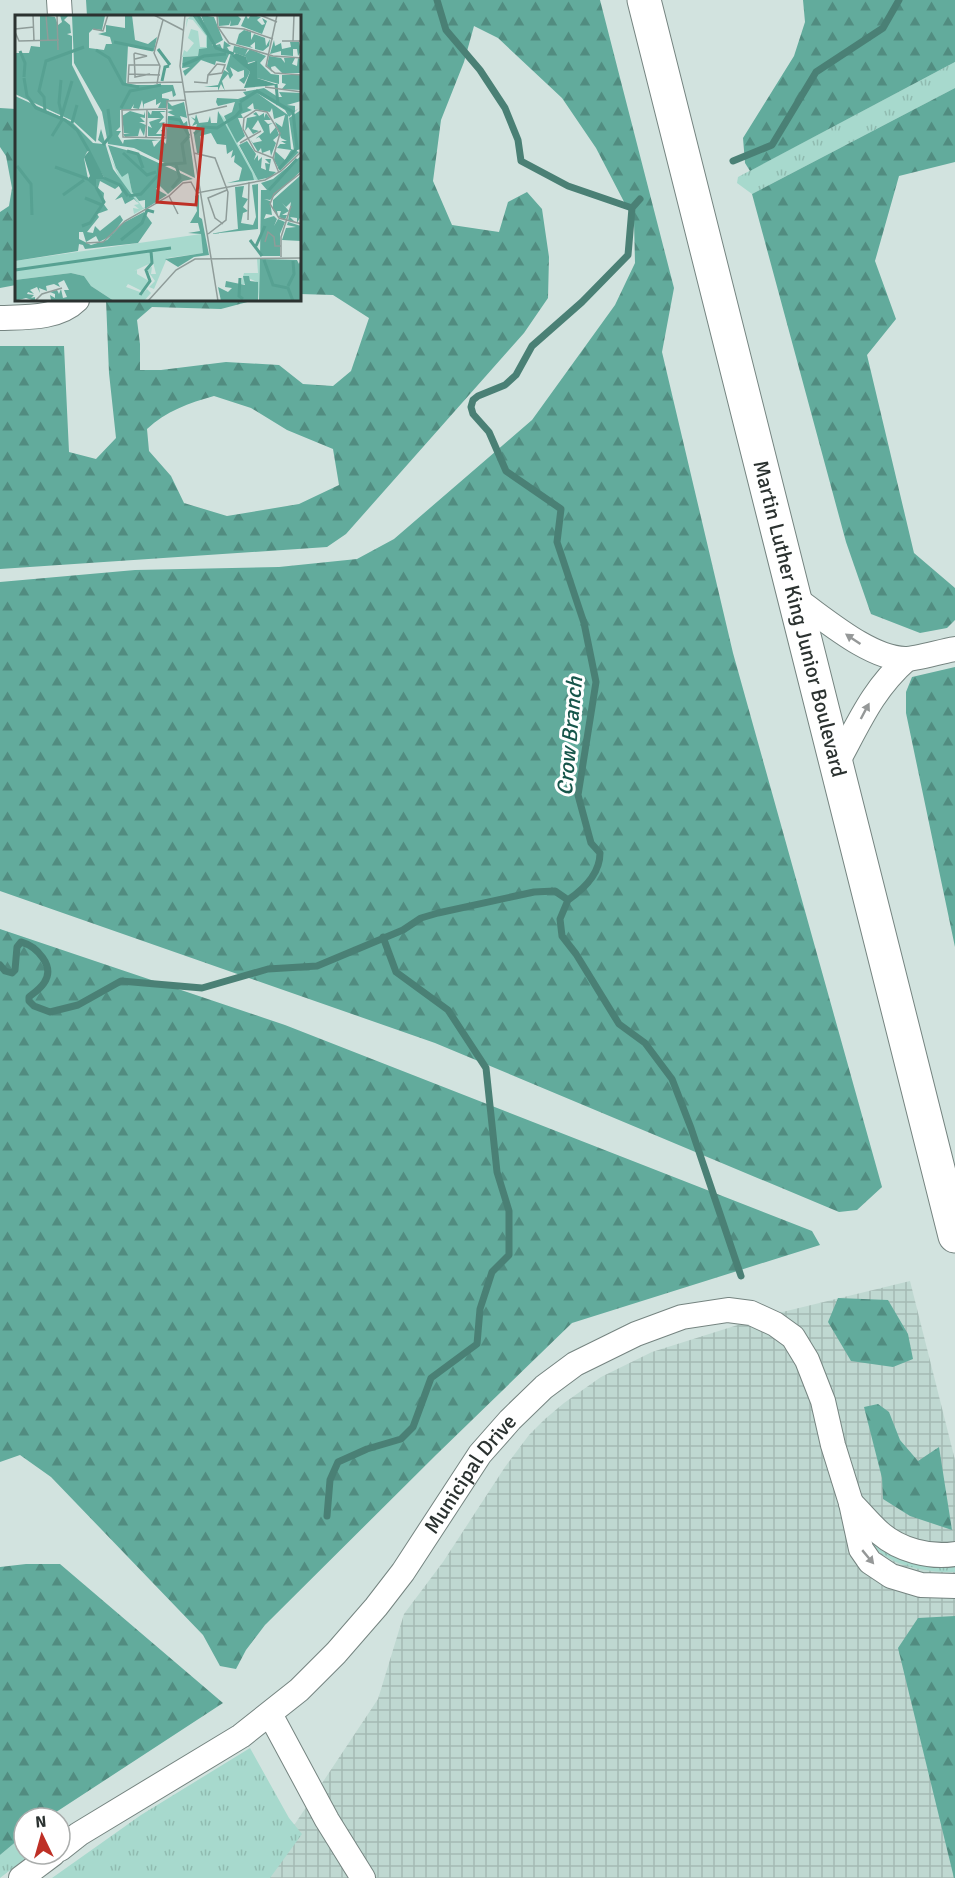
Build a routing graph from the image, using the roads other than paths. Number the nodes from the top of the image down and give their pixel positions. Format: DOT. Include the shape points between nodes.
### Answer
graph roads {
  1 [pos="59,0"];
  2 [pos="644,0"];
  3 [pos="60,15"];
  4 [pos="75,302"];
  5 [pos="0,318"];
  6 [pos="796,599"];
  7 [pos="955,649"];
  8 [pos="907,659"];
  9 [pos="837,763"];
  10 [pos="955,1236"];
  11 [pos="851,1503"];
  12 [pos="955,1554"];
  13 [pos="955,1586"];
  14 [pos="270,1714"];
  15 [pos="72,1840"];
  16 [pos="37,1866"];
  17 [pos="21,1878"];
  18 [pos="363,1878"];
  1 -- 3 [label="street"];
  2 -- 6 [label="main road, Martin Luther King Junior Boulevard"];
  4 -- 5 [label="street" via="66,309 42,315"];
  8 -- 6 [label="street, one-way" via="888,657 860,644"];
  6 -- 9 [label="main road, Martin Luther King Junior Boulevard"];
  7 -- 8 [label="street"];
  9 -- 8 [label="street, one-way" via="873,695"];
  9 -- 10 [label="main road, Martin Luther King Junior Boulevard"];
  11 -- 12 [label="street, Municipal Drive" via="880,1533 899,1545 924,1554"];
  11 -- 13 [label="street, Municipal Drive, one-way" via="861,1549 870,1562 891,1576 921,1585"];
  11 -- 14 [label="street, Municipal Drive" via="823,1401 794,1337 751,1313 728,1310 681,1317 575,1364 544,1387 480,1454 376,1607 336,1653"];
  14 -- 15 [label="street, Municipal Drive" via="241,1736"];
  14 -- 18 [label="street"];
  16 -- 17 [label="street"];
}
